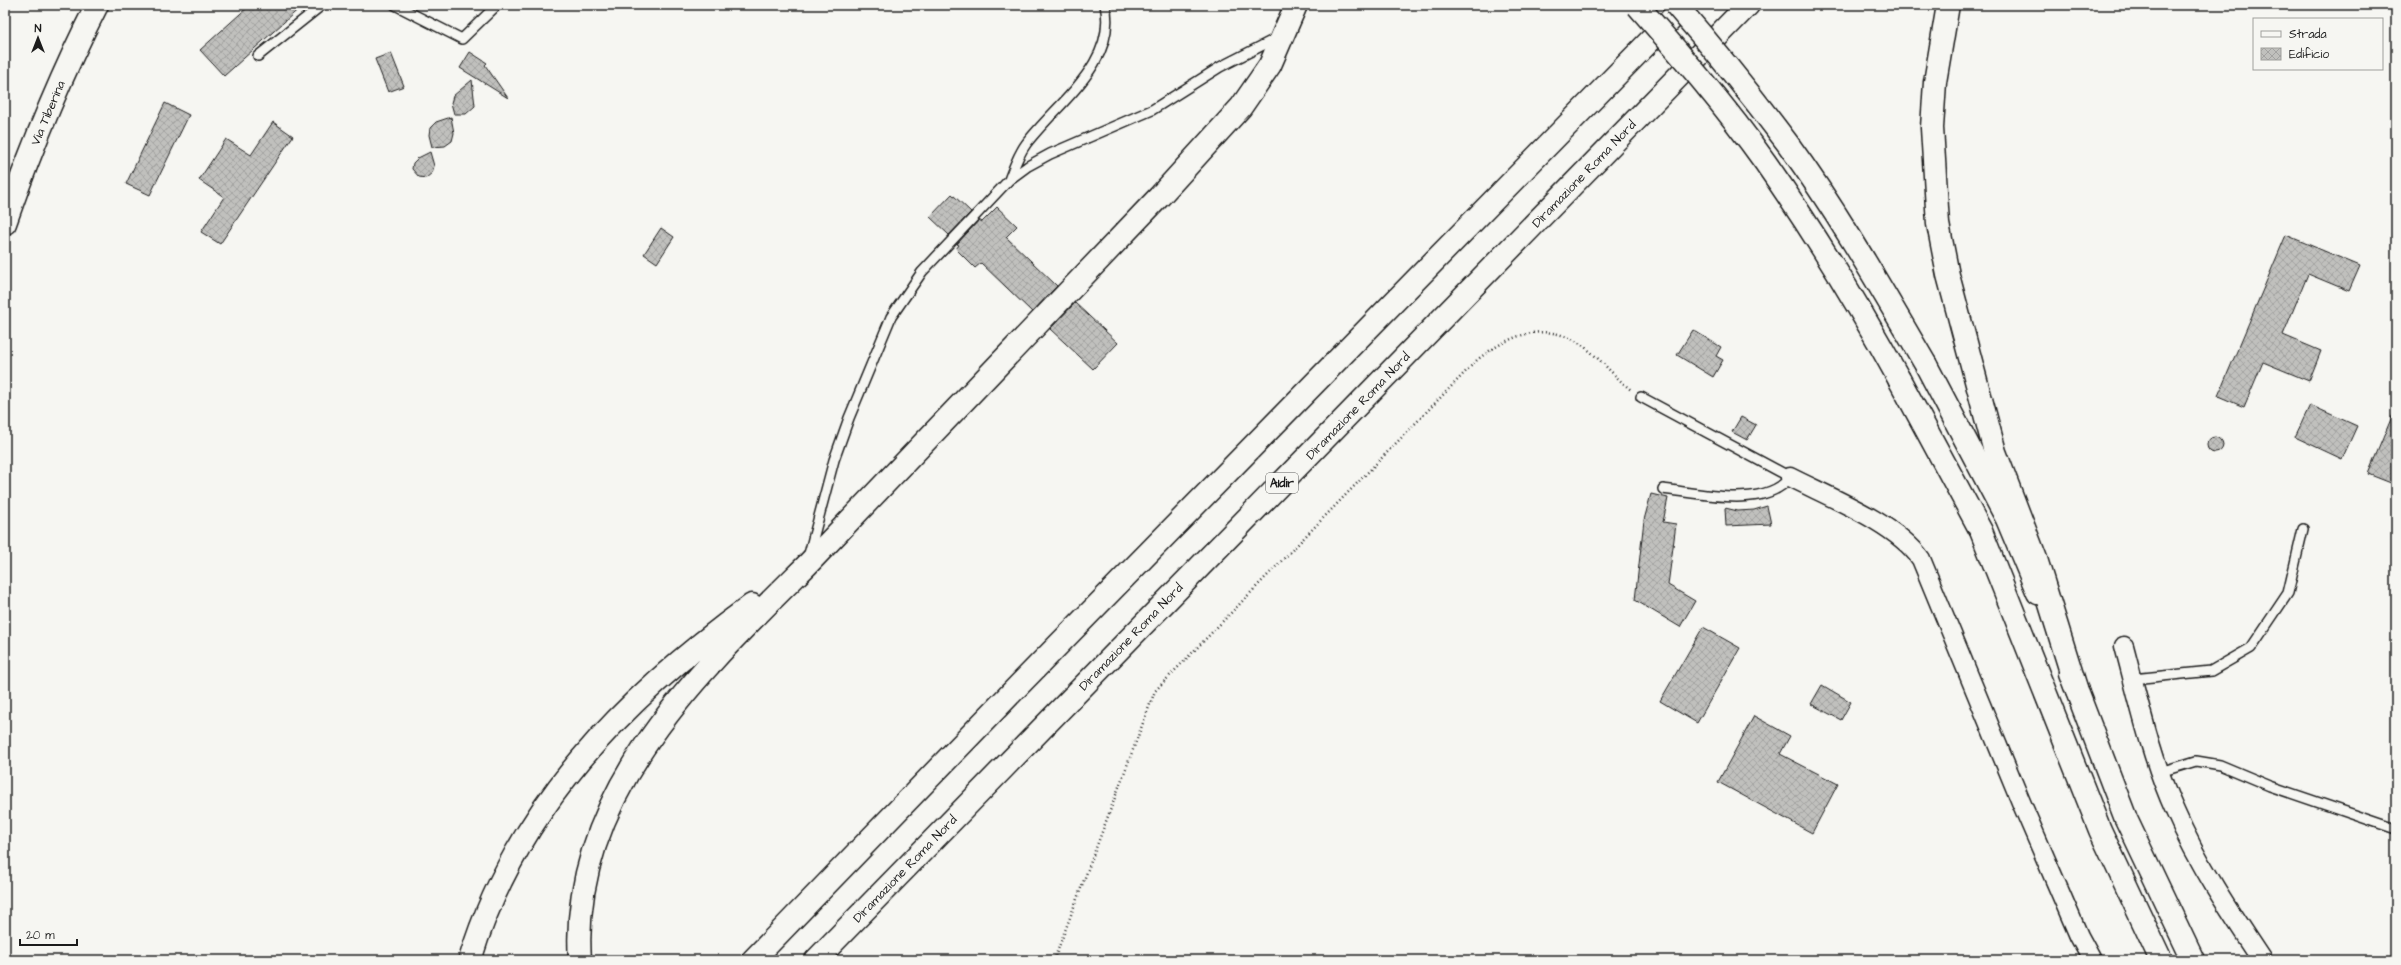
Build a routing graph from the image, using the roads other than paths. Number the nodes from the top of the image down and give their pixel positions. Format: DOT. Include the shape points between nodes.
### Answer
graph roads {
  1 [pos="97,5"];
  2 [pos="322,5"];
  3 [pos="395,5"];
  4 [pos="497,5"];
  5 [pos="1105,5"];
  6 [pos="1296,5"];
  7 [pos="1638,5"];
  8 [pos="1676,5"];
  9 [pos="1685,5"];
  10 [pos="1748,5"];
  11 [pos="1948,5"];
  12 [pos="1284,34"];
  13 [pos="258,56"];
  14 [pos="1010,180"];
  15 [pos="5,223"];
  16 [pos="1641,397"];
  17 [pos="1790,477"];
  18 [pos="1663,489"];
  19 [pos="2303,529"];
  20 [pos="807,565"];
  21 [pos="2124,646"];
  22 [pos="2133,679"];
  23 [pos="2077,691"];
  24 [pos="2160,772"];
  25 [pos="2396,829"];
  26 [pos="470,960"];
  27 [pos="580,960"];
  28 [pos="753,960"];
  29 [pos="816,960"];
  30 [pos="2092,960"];
  31 [pos="2161,960"];
  32 [pos="2193,960"];
  33 [pos="2262,960"];
  1 -- 15 [label="main road, Via Tiberina" via="20,179"];
  2 -- 13 [label="lane"];
  3 -- 4 [label="lane" via="462,39"];
  5 -- 14 [label="lane" via="1107,32 1099,55 1071,94 1026,144 1018,157"];
  6 -- 12 [label="main road"];
  7 -- 31 [label="main road, bridge" via="1699,76 1765,162 1818,240 1899,378 1981,531 2100,830"];
  8 -- 23 [label="main road, bridge" via="1722,58 1788,145 1842,224 1926,365 2007,519"];
  9 -- 28 [label="main road" via="1021,682"];
  10 -- 29 [label="main road, Diramazione Roma Nord / A1dir"];
  11 -- 23 [label="main road" via="1935,82 1932,128 1938,224 1948,275 1995,452 2036,559"];
  12 -- 14 [label="lane" via="1220,67 1152,110 1050,154"];
  12 -- 20 [label="main road" via="1266,73 1241,107 1159,197"];
  14 -- 20 [label="lane" via="922,272 891,317 834,460"];
  16 -- 17 [label="lane"];
  17 -- 18 [label="lane" via="1774,491 1750,496 1737,497"];
  17 -- 30 [label="street" via="1888,527 1906,541 1921,559 2021,802 2079,936"];
  19 -- 22 [label="lane" via="2288,593 2251,648 2211,671"];
  20 -- 26 [label="main road" via="662,675 592,746 544,805 522,842 499,886"];
  20 -- 27 [label="main road" via="688,689 662,721 634,764 603,822 588,866 580,920"];
  21 -- 22 [label="street"];
  22 -- 24 [label="street" via="2150,747"];
  23 -- 32 [label="main road" via="2126,819"];
  24 -- 25 [label="lane" via="2196,761 2220,765 2270,786"];
  24 -- 33 [label="street" via="2175,811 2216,891"];
}
